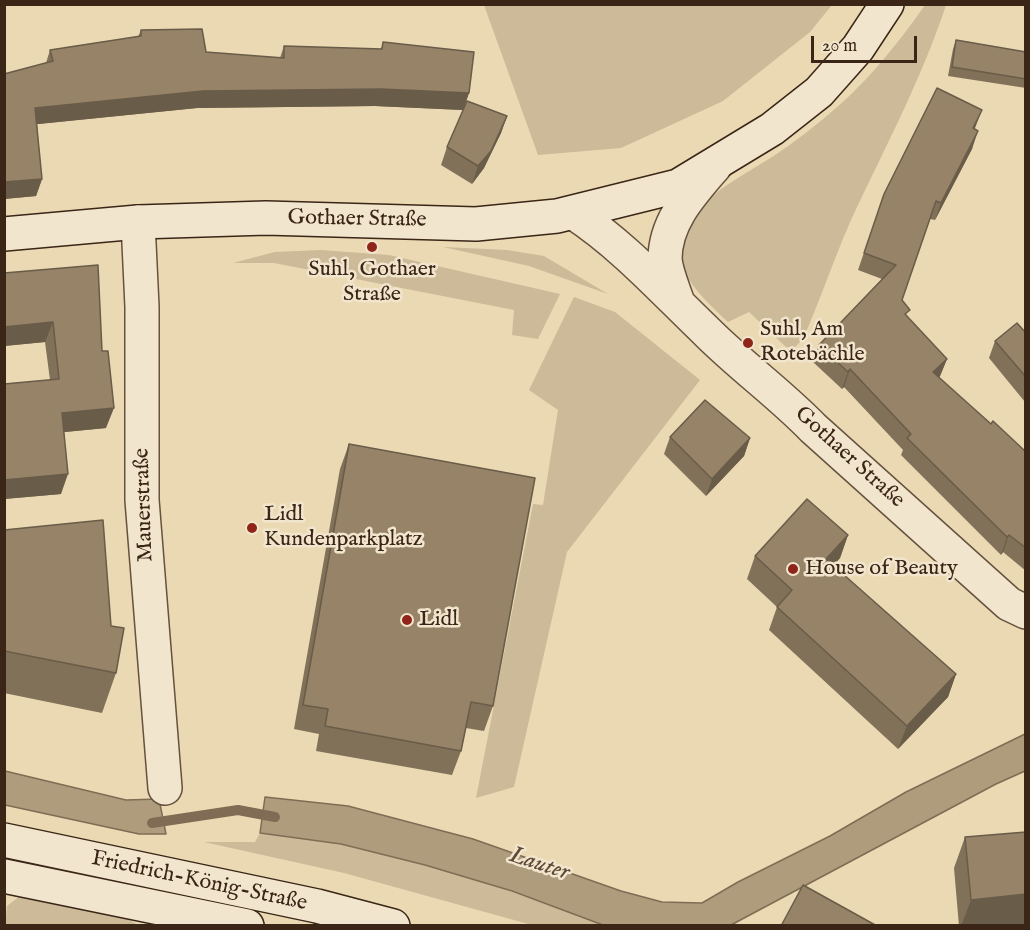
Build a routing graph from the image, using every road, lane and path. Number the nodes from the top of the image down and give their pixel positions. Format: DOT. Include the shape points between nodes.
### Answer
graph roads {
  1 [pos="887,4"];
  2 [pos="717,164"];
  3 [pos="573,213"];
  4 [pos="138,222"];
  5 [pos="4,234"];
  6 [pos="676,300"];
  7 [pos="1026,612"];
  8 [pos="165,788"];
  9 [pos="4,840"];
  10 [pos="4,876"];
  11 [pos="247,926"];
  12 [pos="393,926"];
  1 -- 2 [label="main road" via="858,48 819,92 772,129"];
  2 -- 3 [label="main road" via="678,186"];
  2 -- 6 [label="main road, Gothaer Straße" via="683,204 669,235 665,261"];
  3 -- 4 [label="main road, Gothaer Straße" via="476,224 266,218"];
  3 -- 6 [label="main road, Gothaer Straße" via="606,234"];
  4 -- 5 [label="main road, Gothaer Straße"];
  4 -- 8 [label="main road, Mauerstraße" via="142,500"];
  6 -- 7 [label="main road, Gothaer Straße" via="1009,604"];
  9 -- 12 [label="main road, Friedrich-König-Straße" via="317,906"];
  10 -- 11 [label="main road, Friedrich-König-Straße"];
}
